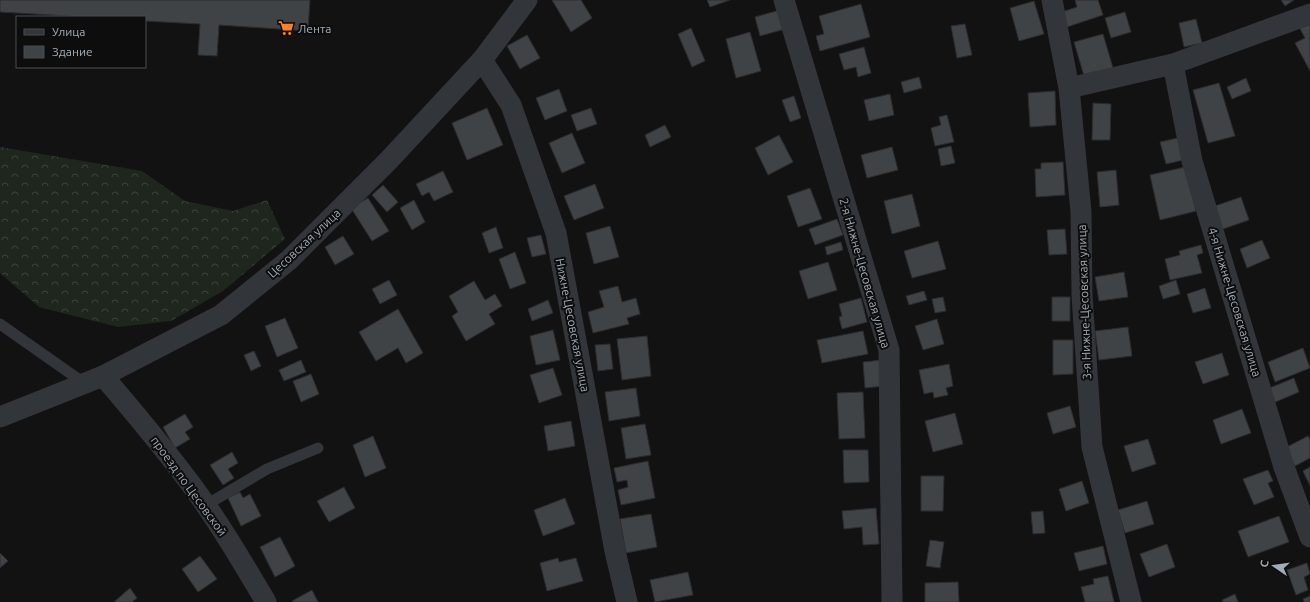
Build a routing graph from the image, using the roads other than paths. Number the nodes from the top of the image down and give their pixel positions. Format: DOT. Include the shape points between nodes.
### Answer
graph roads {
  1 [pos="527,0"];
  2 [pos="784,0"];
  3 [pos="1052,0"];
  4 [pos="1310,14"];
  5 [pos="482,60"];
  6 [pos="1174,64"];
  7 [pos="1070,88"];
  8 [pos="0,324"];
  9 [pos="94,379"];
  10 [pos="0,417"];
  11 [pos="318,448"];
  12 [pos="206,505"];
  13 [pos="1310,536"];
  14 [pos="266,602"];
  15 [pos="627,602"];
  16 [pos="892,602"];
  17 [pos="1131,602"];
  1 -- 5 [label="street, Цесовская улица"];
  2 -- 16 [label="street, 2-я Нижне-Цесовская улица" via="889,350"];
  3 -- 7 [label="street, 3-я Нижне-Цесовская улица"];
  4 -- 6 [label="street"];
  5 -- 9 [label="street, Цесовская улица" via="389,160 290,260 221,315"];
  5 -- 15 [label="street, Нижне-Цесовская улица" via="511,105 556,233 615,551"];
  6 -- 7 [label="street"];
  6 -- 13 [label="street, 4-я Нижне-Цесовская улица" via="1192,162 1284,467"];
  7 -- 17 [label="street, 3-я Нижне-Цесовская улица" via="1080,212 1082,295 1092,447"];
  8 -- 9 [label="lane"];
  9 -- 10 [label="street, Цесовская улица"];
  9 -- 12 [label="street, проезд по Цесовской" via="163,447"];
  11 -- 12 [label="lane" via="266,469"];
  12 -- 14 [label="street, проезд по Цесовской"];
}
